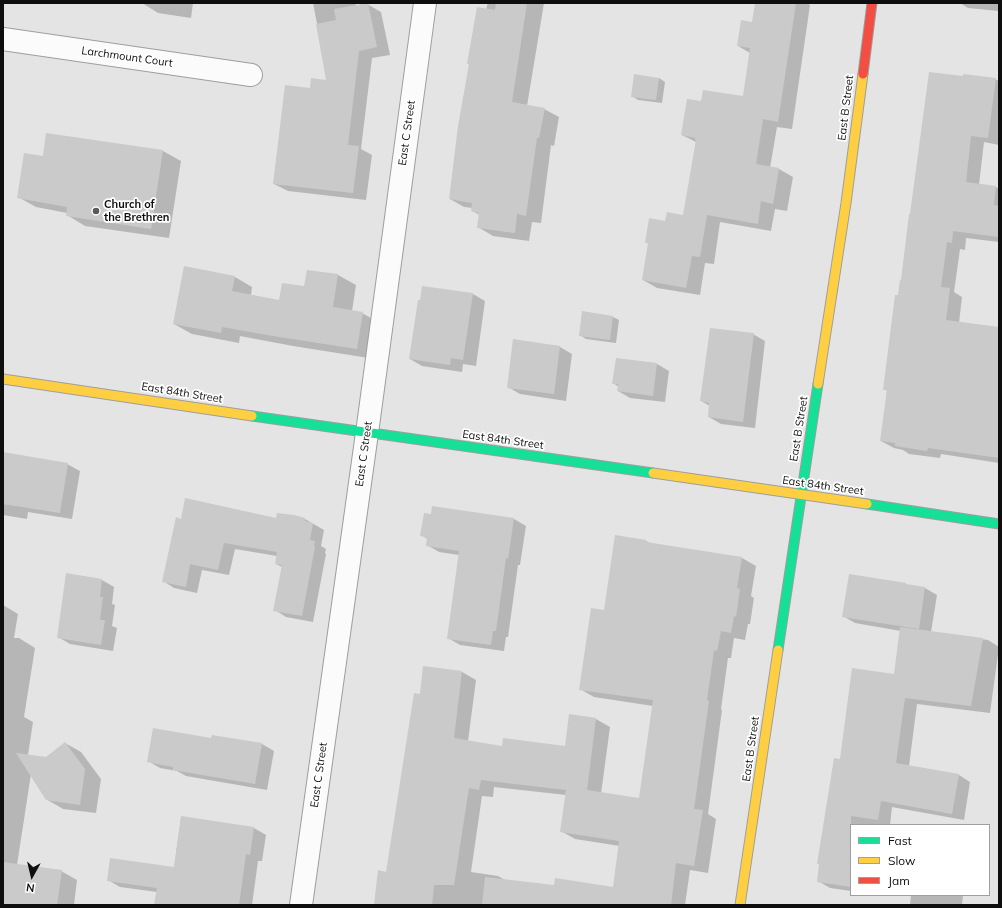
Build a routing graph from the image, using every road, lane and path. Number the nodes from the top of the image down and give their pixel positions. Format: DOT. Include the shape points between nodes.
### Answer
graph roads {
  1 [pos="425,3"];
  2 [pos="872,3"];
  3 [pos="3,39"];
  4 [pos="251,75"];
  5 [pos="3,379"];
  6 [pos="366,433"];
  7 [pos="801,494"];
  8 [pos="999,524"];
  9 [pos="301,905"];
  10 [pos="740,905"];
  1 -- 6 [label="street, East C Street"];
  2 -- 7 [label="street, East B Street" via="846,203"];
  3 -- 4 [label="street, Larchmount Court"];
  5 -- 6 [label="street, East 84th Street"];
  6 -- 7 [label="street, East 84th Street"];
  6 -- 9 [label="street, East C Street"];
  7 -- 8 [label="street, East 84th Street"];
  7 -- 10 [label="street, East B Street"];
}
